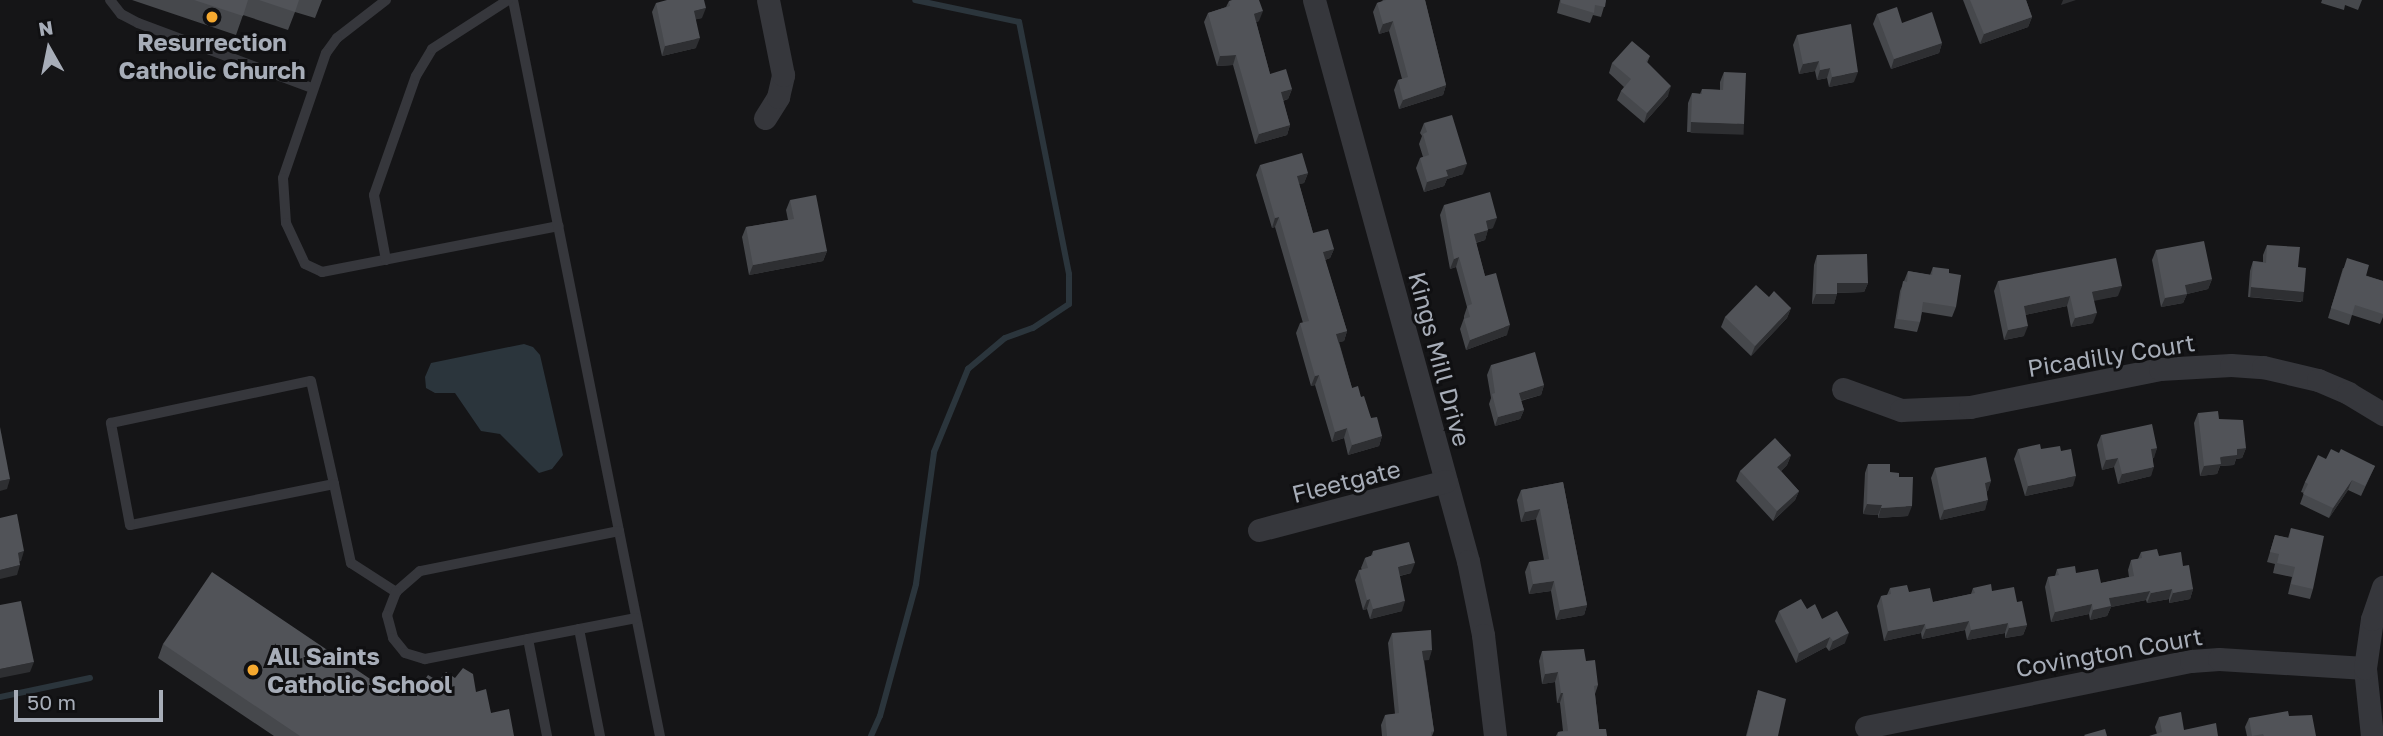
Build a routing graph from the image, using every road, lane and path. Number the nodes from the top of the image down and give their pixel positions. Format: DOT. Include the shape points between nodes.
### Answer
graph roads {
  1 [pos="110,0"];
  2 [pos="386,0"];
  3 [pos="511,0"];
  4 [pos="768,0"];
  5 [pos="1314,0"];
  6 [pos="312,88"];
  7 [pos="765,118"];
  8 [pos="559,226"];
  9 [pos="386,260"];
  10 [pos="1843,388"];
  11 [pos="2383,414"];
  12 [pos="1447,481"];
  13 [pos="334,484"];
  14 [pos="1259,530"];
  15 [pos="619,531"];
  16 [pos="2383,587"];
  17 [pos="396,592"];
  18 [pos="636,618"];
  19 [pos="579,629"];
  20 [pos="528,639"];
  21 [pos="2365,668"];
  22 [pos="1866,727"];
  23 [pos="547,736"];
  24 [pos="600,736"];
  25 [pos="660,736"];
  26 [pos="1495,736"];
  27 [pos="2372,736"];
  1 -- 6 [label="lane" via="121,14 138,23"];
  2 -- 6 [label="lane" via="337,38"];
  3 -- 8 [label="lane"];
  3 -- 9 [label="lane" via="432,49 416,76 374,195"];
  4 -- 7 [label="street" via="783,75 778,97"];
  5 -- 12 [label="street, Kings Mill Drive"];
  6 -- 9 [label="lane" via="283,178 286,223 305,264 322,272"];
  8 -- 9 [label="lane"];
  8 -- 15 [label="lane"];
  10 -- 11 [label="street, Picadilly Court" via="1901,410 1969,407 2160,369 2231,365 2318,380"];
  12 -- 14 [label="street, Fleetgate"];
  12 -- 26 [label="street, Kings Mill Drive" via="1483,635"];
  13 -- 13 [label="lane" via="311,380 111,423 130,525"];
  13 -- 17 [label="lane" via="351,563"];
  15 -- 17 [label="lane" via="420,571"];
  15 -- 18 [label="lane"];
  16 -- 21 [label="street" via="2372,619"];
  17 -- 20 [label="lane" via="387,615 393,638 405,653 425,659"];
  18 -- 19 [label="lane"];
  18 -- 25 [label="lane"];
  19 -- 20 [label="lane"];
  19 -- 24 [label="lane"];
  20 -- 23 [label="lane"];
  21 -- 22 [label="street, Covington Court" via="2191,661"];
  21 -- 27 [label="street"];
}
